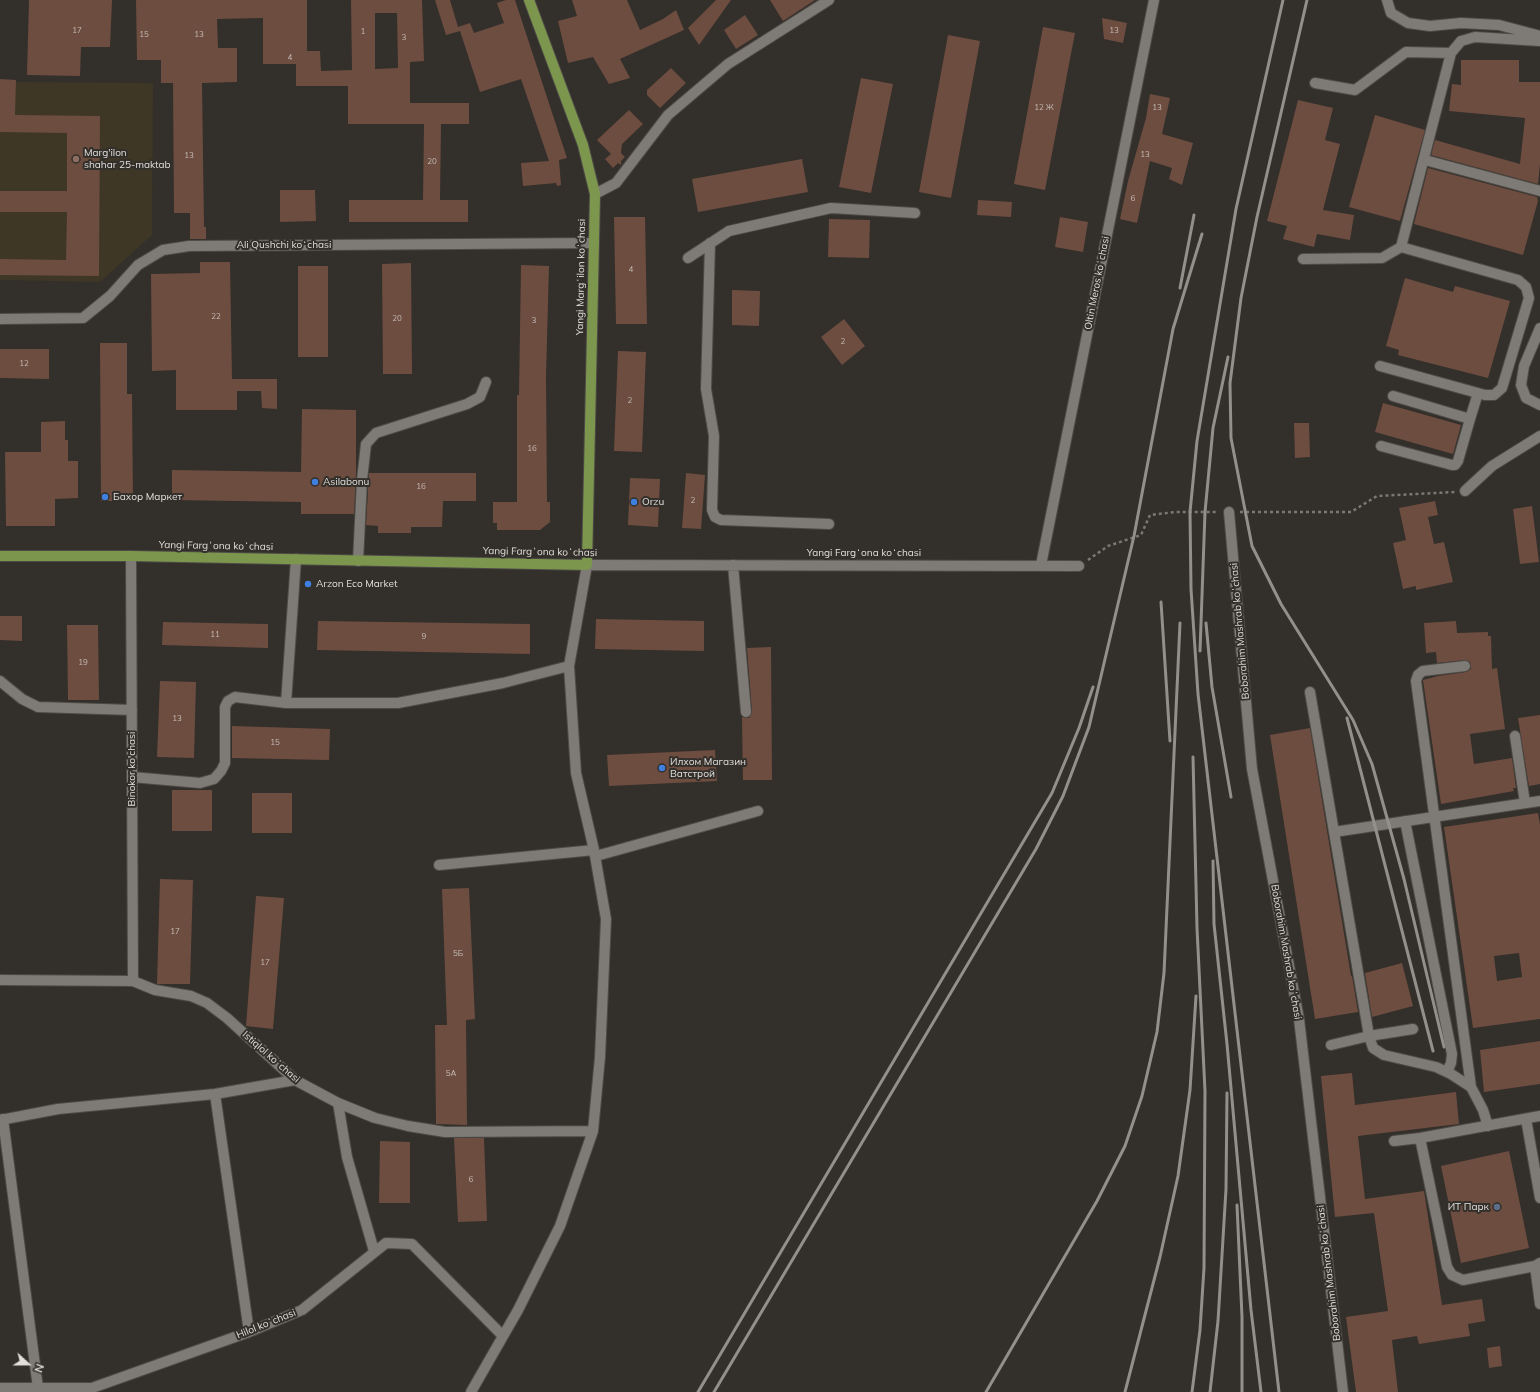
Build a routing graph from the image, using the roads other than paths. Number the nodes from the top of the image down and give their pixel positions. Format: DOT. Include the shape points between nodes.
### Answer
graph roads {
  1 [pos="530,0"];
  2 [pos="829,0"];
  3 [pos="1154,0"];
  4 [pos="1387,0"];
  5 [pos="1540,36"];
  6 [pos="1540,41"];
  7 [pos="1452,53"];
  8 [pos="1315,82"];
  9 [pos="1424,160"];
  10 [pos="1540,191"];
  11 [pos="595,194"];
  12 [pos="915,213"];
  13 [pos="594,243"];
  14 [pos="710,243"];
  15 [pos="1401,247"];
  16 [pos="688,258"];
  17 [pos="1304,259"];
  18 [pos="0,319"];
  19 [pos="1540,328"];
  20 [pos="1380,366"];
  21 [pos="486,382"];
  22 [pos="1478,393"];
  23 [pos="1393,396"];
  24 [pos="1540,405"];
  25 [pos="1470,419"];
  26 [pos="1540,436"];
  27 [pos="1381,446"];
  28 [pos="1465,491"];
  29 [pos="1229,512"];
  30 [pos="829,524"];
  31 [pos="0,556"];
  32 [pos="131,556"];
  33 [pos="296,560"];
  34 [pos="358,561"];
  35 [pos="588,565"];
  36 [pos="733,565"];
  37 [pos="1040,565"];
  38 [pos="1079,566"];
  39 [pos="569,666"];
  40 [pos="1465,666"];
  41 [pos="0,681"];
  42 [pos="1310,692"];
  43 [pos="286,703"];
  44 [pos="132,710"];
  45 [pos="746,712"];
  46 [pos="1515,736"];
  47 [pos="132,777"];
  48 [pos="1540,801"];
  49 [pos="1525,803"];
  50 [pos="758,811"];
  51 [pos="1435,816"];
  52 [pos="1405,820"];
  53 [pos="1334,832"];
  54 [pos="595,853"];
  55 [pos="439,865"];
  56 [pos="0,980"];
  57 [pos="133,981"];
  58 [pos="1413,1028"];
  59 [pos="1370,1036"];
  60 [pos="1331,1045"];
  61 [pos="1446,1072"];
  62 [pos="295,1080"];
  63 [pos="1471,1087"];
  64 [pos="215,1094"];
  65 [pos="338,1103"];
  66 [pos="1540,1116"];
  67 [pos="2,1119"];
  68 [pos="1526,1119"];
  69 [pos="1488,1126"];
  70 [pos="593,1130"];
  71 [pos="1420,1138"];
  72 [pos="1394,1141"];
  73 [pos="1540,1198"];
  74 [pos="374,1252"];
  75 [pos="1538,1264"];
  76 [pos="1540,1304"];
  77 [pos="249,1332"];
  78 [pos="503,1336"];
  79 [pos="0,1388"];
  80 [pos="38,1388"];
  81 [pos="470,1392"];
  82 [pos="1343,1392"];
  1 -- 11 [label="main road, Yangi Margʻilon koʻchasi" via="583,145"];
  2 -- 11 [label="street" via="728,64 668,115 616,183"];
  3 -- 37 [label="street, Oltin Meros koʻchasi"];
  4 -- 5 [label="street" via="1392,13 1408,24 1499,25"];
  6 -- 7 [label="street" via="1476,37 1461,41"];
  7 -- 8 [label="street" via="1406,52 1356,90"];
  7 -- 9 [label="street"];
  9 -- 10 [label="street"];
  9 -- 15 [label="street"];
  11 -- 13 [label="main road, Yangi Margʻilon koʻchasi"];
  12 -- 14 [label="street" via="831,208 729,231"];
  13 -- 18 [label="street, Ali Qushchi koʻchasi" via="189,246 163,250 138,265 110,296 83,318"];
  13 -- 35 [label="main road, Yangi Margʻilon koʻchasi"];
  14 -- 16 [label="street"];
  14 -- 30 [label="street" via="706,389 714,436 712,510 715,517 721,520"];
  15 -- 17 [label="street" via="1382,258"];
  15 -- 22 [label="street" via="1518,280 1526,287 1529,298 1502,388 1494,395"];
  19 -- 24 [label="street" via="1524,366 1521,385 1526,398"];
  20 -- 22 [label="street"];
  21 -- 34 [label="street" via="480,397 467,404 376,433 366,444"];
  22 -- 25 [label="street"];
  23 -- 25 [label="street"];
  25 -- 27 [label="street" via="1456,465"];
  26 -- 28 [label="street" via="1492,466"];
  29 -- 82 [label="street, Boborahim Mashrab koʻchasi" via="1252,769 1299,1019"];
  31 -- 32 [label="main road, Yangi Fargʻona koʻchasi"];
  32 -- 33 [label="main road, Yangi Fargʻona koʻchasi"];
  32 -- 44 [label="street, Binokor ko'chasi"];
  33 -- 34 [label="main road, Yangi Fargʻona koʻchasi"];
  33 -- 43 [label="street"];
  34 -- 35 [label="main road, Yangi Fargʻona koʻchasi"];
  35 -- 36 [label="street, Yangi Fargʻona koʻchasi"];
  35 -- 39 [label="street"];
  36 -- 37 [label="street, Yangi Fargʻona koʻchasi"];
  36 -- 45 [label="street"];
  37 -- 38 [label="street, Yangi Fargʻona koʻchasi"];
  39 -- 43 [label="street" via="503,683 398,703"];
  39 -- 54 [label="street" via="576,773"];
  40 -- 51 [label="street" via="1423,671 1416,681"];
  41 -- 44 [label="street" via="22,699 38,707"];
  42 -- 53 [label="street"];
  43 -- 47 [label="street" via="235,697 228,701 225,707 225,763 214,779 200,783"];
  44 -- 47 [label="street, Binokor ko'chasi"];
  46 -- 49 [label="street"];
  47 -- 57 [label="street, Binokor ko'chasi"];
  48 -- 49 [label="street"];
  49 -- 51 [label="street"];
  50 -- 54 [label="street"];
  51 -- 52 [label="street"];
  51 -- 63 [label="street"];
  52 -- 53 [label="street"];
  52 -- 61 [label="street" via="1452,1054"];
  53 -- 59 [label="street"];
  54 -- 55 [label="street"];
  54 -- 70 [label="street" via="606,919 600,1057"];
  56 -- 57 [label="street, Istiqlol koʻchasi"];
  57 -- 62 [label="street, Istiqlol koʻchasi" via="155,990 191,996 207,1002"];
  58 -- 59 [label="street"];
  59 -- 60 [label="street"];
  59 -- 61 [label="street" via="1373,1048 1384,1056 1436,1067"];
  61 -- 63 [label="street"];
  62 -- 64 [label="street"];
  62 -- 65 [label="street, Istiqlol koʻchasi"];
  63 -- 69 [label="street"];
  64 -- 67 [label="street" via="58,1109"];
  64 -- 77 [label="street"];
  65 -- 70 [label="street, Istiqlol koʻchasi" via="376,1118 444,1132"];
  65 -- 74 [label="street" via="347,1157"];
  66 -- 68 [label="street"];
  67 -- 80 [label="street"];
  68 -- 69 [label="street"];
  68 -- 73 [label="street"];
  69 -- 71 [label="street"];
  70 -- 78 [label="street" via="560,1226"];
  71 -- 72 [label="street"];
  71 -- 75 [label="street" via="1447,1267 1452,1275 1462,1280"];
  74 -- 77 [label="street, Hilol koʻchasi" via="302,1310"];
  74 -- 78 [label="street, Hilol koʻchasi" via="386,1243 412,1244"];
  75 -- 76 [label="street"];
  77 -- 80 [label="street, Hilol koʻchasi" via="92,1388"];
  78 -- 81 [label="street"];
  79 -- 80 [label="street, Hilol koʻchasi"];
}
